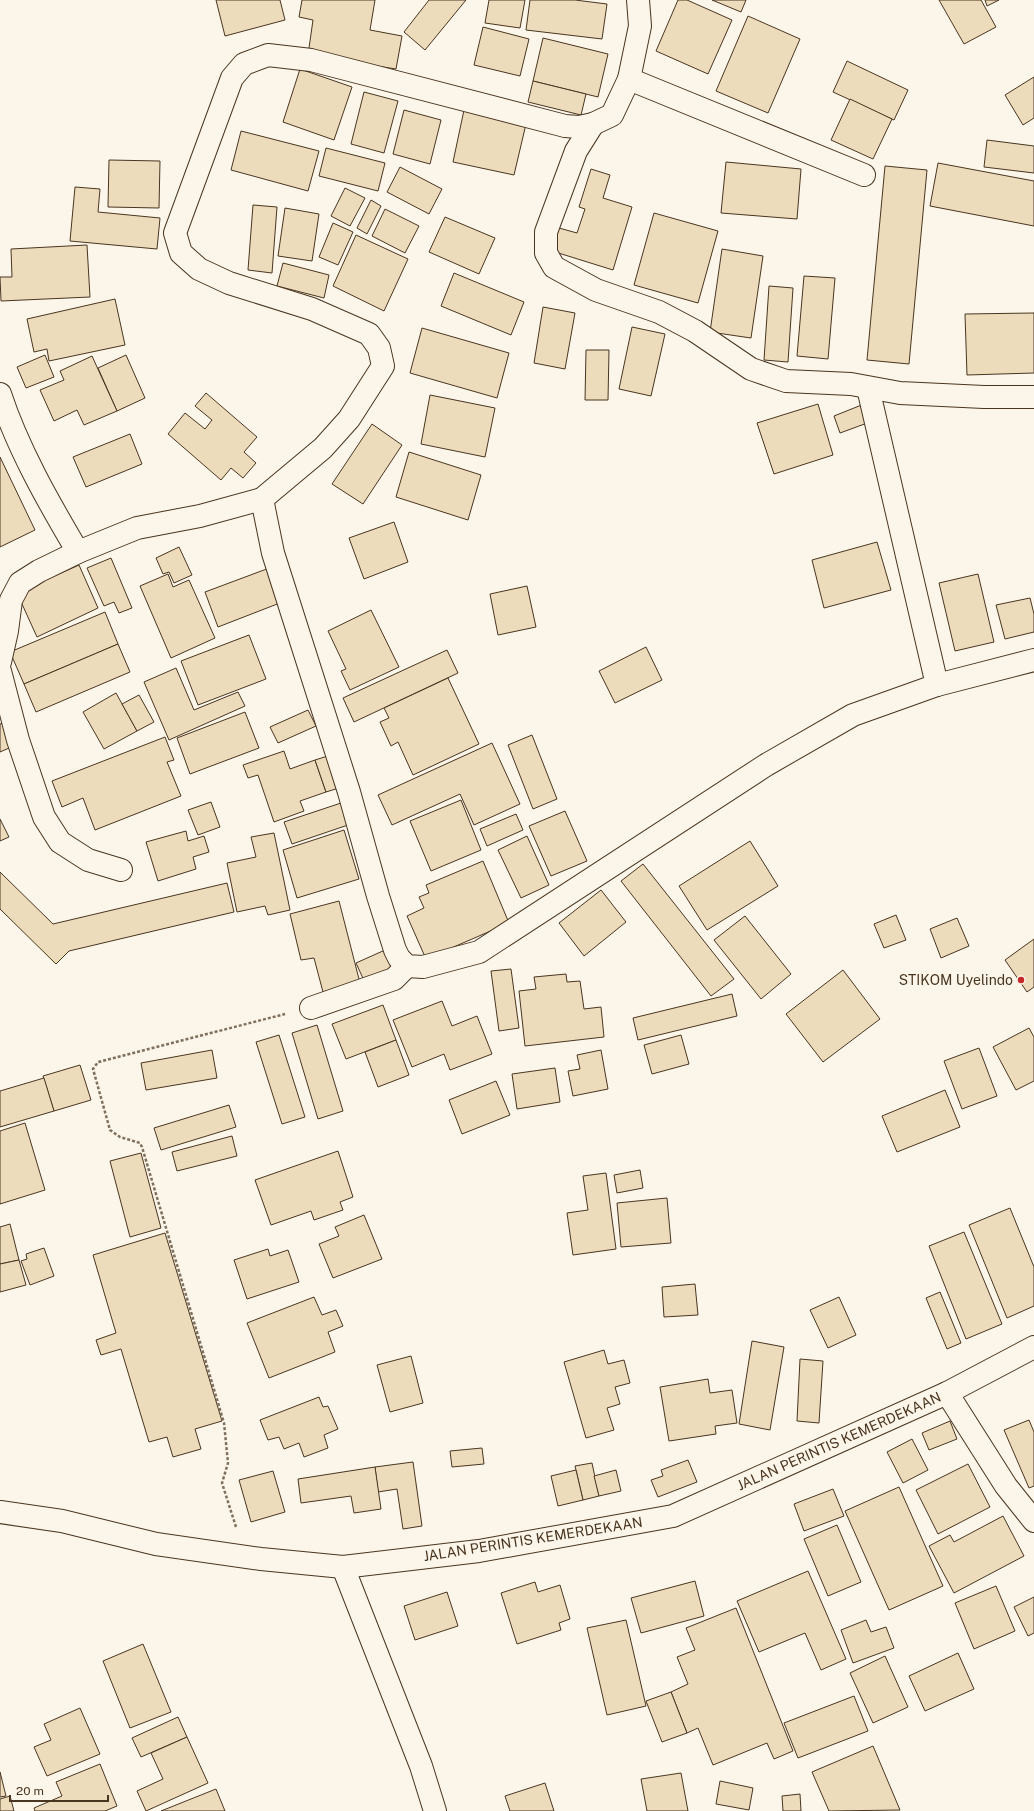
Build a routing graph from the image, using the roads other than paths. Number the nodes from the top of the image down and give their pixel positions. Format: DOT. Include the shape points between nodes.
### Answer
graph roads {
  1 [pos="638,0"];
  2 [pos="629,79"];
  3 [pos="593,124"];
  4 [pos="864,175"];
  5 [pos="868,388"];
  6 [pos="0,394"];
  7 [pos="1034,397"];
  8 [pos="262,499"];
  9 [pos="78,552"];
  10 [pos="1034,660"];
  11 [pos="0,662"];
  12 [pos="0,671"];
  13 [pos="937,685"];
  14 [pos="121,870"];
  15 [pos="407,966"];
  16 [pos="311,1008"];
  17 [pos="1034,1347"];
  18 [pos="947,1393"];
  19 [pos="0,1512"];
  20 [pos="1034,1521"];
  21 [pos="343,1567"];
  22 [pos="435,1811"];
  1 -- 2 [label="street" via="640,26"];
  2 -- 3 [label="street" via="612,115"];
  2 -- 4 [label="street"];
  3 -- 5 [label="street" via="576,151 546,232 546,253 554,267 596,290 659,312 695,331 751,369 786,380 851,384"];
  3 -- 8 [label="street" via="565,126 311,60 268,54 244,64 232,78 175,233 181,253 199,270 312,309 369,334 379,348 382,366 349,419 323,448"];
  5 -- 7 [label="street" via="900,393"];
  5 -- 13 [label="street"];
  6 -- 9 [label="street" via="50,504"];
  8 -- 9 [label="street" via="200,516 137,528"];
  8 -- 15 [label="street" via="273,553 378,896 395,950"];
  9 -- 11 [label="street" via="20,583 12,600"];
  10 -- 13 [label="street"];
  12 -- 14 [label="street" via="18,740 44,817 60,842 88,860"];
  13 -- 15 [label="street" via="853,715 766,766 478,952 423,967"];
  15 -- 16 [label="street" via="394,979"];
  17 -- 18 [label="street, JALAN PERINTIS KEMERDEKAAN"];
  18 -- 20 [label="street" via="1006,1486"];
  18 -- 21 [label="street, JALAN PERINTIS KEMERDEKAAN" via="673,1516 479,1551"];
  19 -- 21 [label="street, JALAN PERINTIS KEMERDEKAAN" via="62,1521 156,1544"];
  21 -- 22 [label="street" via="421,1766"];
}
